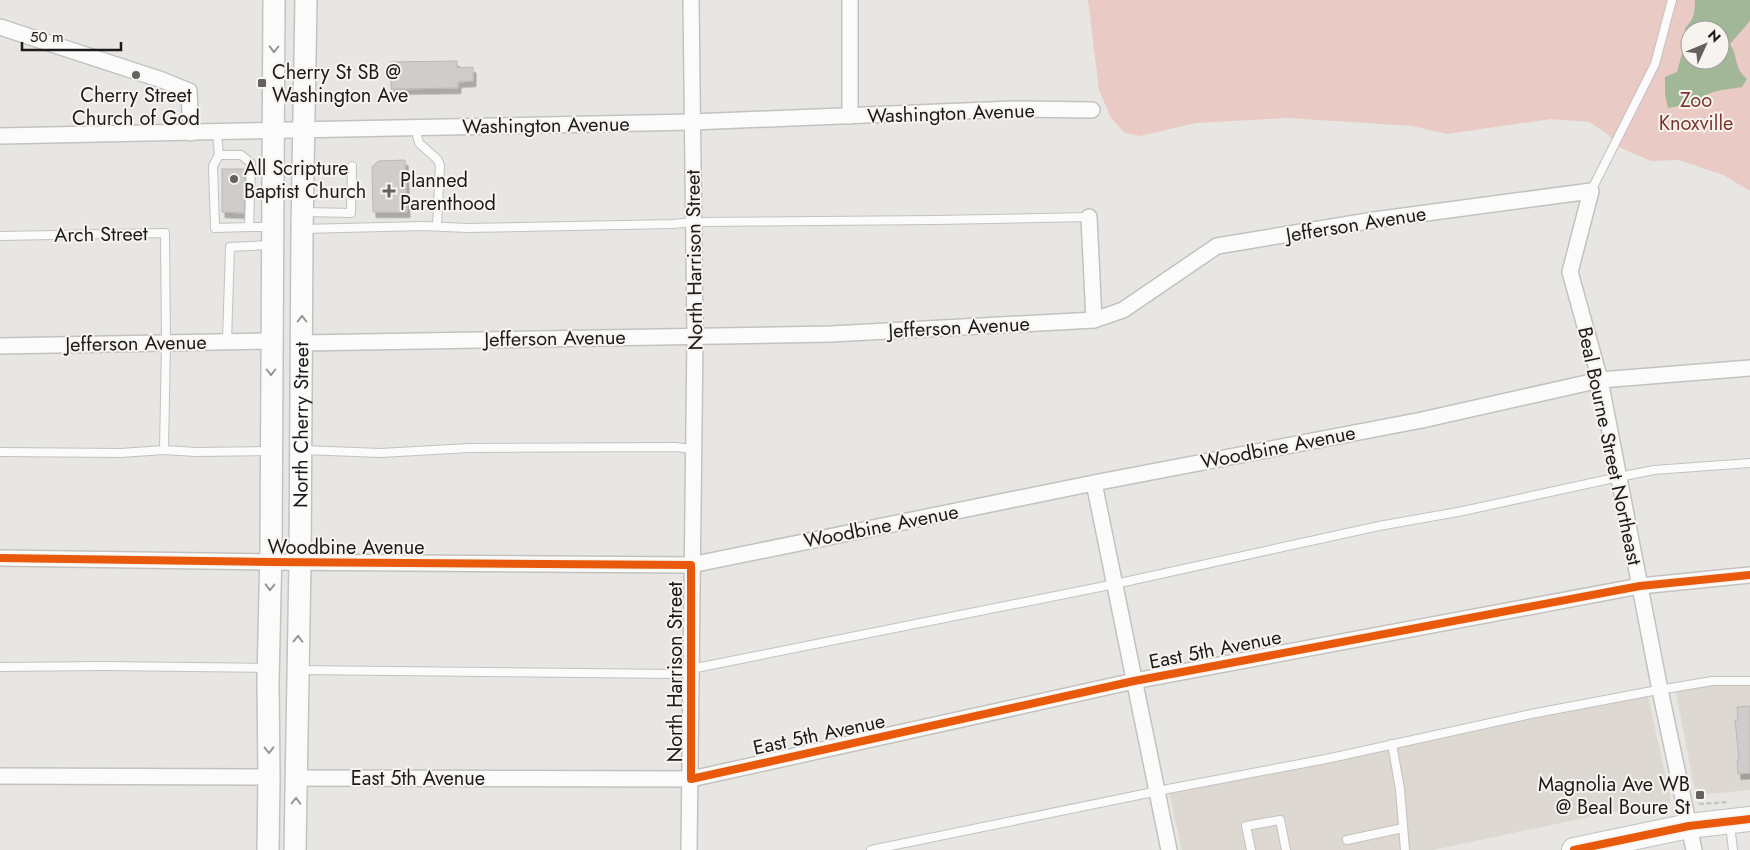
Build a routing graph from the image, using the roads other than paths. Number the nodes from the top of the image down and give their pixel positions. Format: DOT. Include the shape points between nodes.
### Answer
graph roads {
  1 [pos="274,0"];
  2 [pos="306,0"];
  3 [pos="691,0"];
  4 [pos="850,0"];
  5 [pos="1672,0"];
  6 [pos="0,27"];
  7 [pos="1092,110"];
  8 [pos="850,116"];
  9 [pos="692,122"];
  10 [pos="415,128"];
  11 [pos="273,131"];
  12 [pos="304,131"];
  13 [pos="191,133"];
  14 [pos="218,133"];
  15 [pos="0,136"];
  16 [pos="219,155"];
  17 [pos="352,166"];
  18 [pos="1591,191"];
  19 [pos="1089,217"];
  20 [pos="302,220"];
  21 [pos="693,222"];
  22 [pos="437,226"];
  23 [pos="249,227"];
  24 [pos="0,236"];
  25 [pos="272,236"];
  26 [pos="1094,320"];
  27 [pos="695,336"];
  28 [pos="271,341"];
  29 [pos="227,342"];
  30 [pos="166,343"];
  31 [pos="302,343"];
  32 [pos="0,346"];
  33 [pos="1750,368"];
  34 [pos="1600,380"];
  35 [pos="693,449"];
  36 [pos="164,450"];
  37 [pos="271,450"];
  38 [pos="301,450"];
  39 [pos="0,452"];
  40 [pos="1750,463"];
  41 [pos="1618,477"];
  42 [pos="1094,483"];
  43 [pos="0,558"];
  44 [pos="270,562"];
  45 [pos="300,563"];
  46 [pos="691,565"];
  47 [pos="1750,575"];
  48 [pos="1115,584"];
  49 [pos="1640,586"];
  50 [pos="0,667"];
  51 [pos="269,668"];
  52 [pos="691,669"];
  53 [pos="298,670"];
  54 [pos="1134,681"];
  55 [pos="1750,681"];
  56 [pos="1660,690"];
  57 [pos="1392,744"];
  58 [pos="0,776"];
  59 [pos="269,777"];
  60 [pos="296,778"];
  61 [pos="691,779"];
  62 [pos="1157,791"];
  63 [pos="1737,814"];
  64 [pos="1687,815"];
  65 [pos="1403,828"];
  66 [pos="1347,840"];
  67 [pos="1609,846"];
  68 [pos="268,850"];
  69 [pos="295,850"];
  70 [pos="689,850"];
  71 [pos="871,850"];
  72 [pos="1169,850"];
  73 [pos="1251,850"];
  74 [pos="1286,850"];
  75 [pos="1405,850"];
  76 [pos="1574,850"];
  77 [pos="1694,850"];
  78 [pos="1733,850"];
  1 -- 11 [label="main road, North Cherry Street, one-way"];
  2 -- 12 [label="main road, North Cherry Street"];
  3 -- 9 [label="street, North Harrison Street"];
  4 -- 8 [label="street"];
  5 -- 18 [label="lane" via="1655,64"];
  6 -- 13 [label="street" via="189,91"];
  7 -- 8 [label="street, Washington Avenue" via="1012,109"];
  8 -- 9 [label="street, Washington Avenue"];
  9 -- 10 [label="street, Washington Avenue"];
  9 -- 21 [label="street, North Harrison Street"];
  10 -- 12 [label="street, Washington Avenue"];
  10 -- 22 [label="lane" via="420,143 440,165"];
  11 -- 12 [label="street, Washington Avenue"];
  11 -- 14 [label="street, Washington Avenue"];
  11 -- 25 [label="main road, North Cherry Street"];
  12 -- 20 [label="main road, North Cherry Street"];
  13 -- 14 [label="street, Washington Avenue"];
  13 -- 15 [label="street, Washington Avenue"];
  14 -- 16 [label="lane"];
  16 -- 23 [label="lane" via="241,155 251,163"];
  16 -- 23 [label="lane" via="213,166 214,228"];
  17 -- 20 [label="lane" via="351,213"];
  18 -- 26 [label="street, Jefferson Avenue" via="1374,220 1217,246 1123,310"];
  18 -- 34 [label="street, Beal Bourne Street Northeast" via="1570,272"];
  19 -- 21 [label="lane"];
  19 -- 26 [label="street"];
  20 -- 22 [label="lane" via="353,227"];
  31 -- 20 [label="main road, North Cherry Street, one-way"];
  21 -- 22 [label="lane"];
  21 -- 27 [label="street, North Harrison Street"];
  23 -- 25 [label="lane"];
  24 -- 30 [label="lane, Arch Street" via="165,233"];
  25 -- 28 [label="main road, North Cherry Street"];
  25 -- 29 [label="lane" via="230,247"];
  26 -- 27 [label="street, Jefferson Avenue" via="831,334"];
  27 -- 31 [label="street, Jefferson Avenue"];
  27 -- 35 [label="street, North Harrison Street"];
  28 -- 29 [label="street, Jefferson Avenue"];
  28 -- 37 [label="main road, North Cherry Street, one-way"];
  29 -- 30 [label="street, Jefferson Avenue"];
  30 -- 32 [label="street, Jefferson Avenue"];
  30 -- 36 [label="lane, Arch Street"];
  31 -- 38 [label="main road, North Cherry Street"];
  33 -- 34 [label="street, Woodbine Avenue"];
  34 -- 41 [label="street, Beal Bourne Street Northeast"];
  34 -- 42 [label="street, Woodbine Avenue" via="1422,420"];
  35 -- 38 [label="lane" via="488,448 382,453"];
  35 -- 46 [label="street, North Harrison Street"];
  36 -- 37 [label="lane"];
  36 -- 39 [label="lane"];
  37 -- 44 [label="main road, North Cherry Street"];
  38 -- 45 [label="main road, North Cherry Street"];
  40 -- 41 [label="lane" via="1654,470"];
  41 -- 48 [label="lane"];
  41 -- 49 [label="street, Beal Bourne Street Northeast"];
  42 -- 46 [label="street, Woodbine Avenue"];
  42 -- 48 [label="street"];
  43 -- 44 [label="street, Woodbine Avenue"];
  44 -- 45 [label="street, Woodbine Avenue"];
  44 -- 51 [label="main road, North Cherry Street, one-way"];
  45 -- 46 [label="street, Woodbine Avenue"];
  53 -- 45 [label="main road, North Cherry Street, one-way"];
  46 -- 52 [label="street, North Harrison Street"];
  47 -- 49 [label="street, East 5th Avenue"];
  48 -- 52 [label="lane"];
  48 -- 54 [label="street"];
  49 -- 54 [label="street, East 5th Avenue"];
  49 -- 56 [label="street, Beal Bourne Street Northeast"];
  50 -- 51 [label="lane"];
  51 -- 59 [label="main road, North Cherry Street, one-way"];
  52 -- 53 [label="lane" via="677,674"];
  52 -- 61 [label="street, North Harrison Street"];
  53 -- 60 [label="main road, North Cherry Street"];
  54 -- 61 [label="street, East 5th Avenue"];
  54 -- 62 [label="street"];
  55 -- 56 [label="lane" via="1712,681"];
  56 -- 57 [label="lane"];
  56 -- 64 [label="street, Beal Bourne Street Northeast"];
  57 -- 62 [label="lane"];
  57 -- 65 [label="lane"];
  58 -- 59 [label="street"];
  59 -- 68 [label="main road, North Cherry Street"];
  60 -- 61 [label="street, East 5th Avenue"];
  69 -- 60 [label="main road, North Cherry Street, one-way"];
  61 -- 70 [label="street, North Harrison Street"];
  62 -- 71 [label="lane"];
  62 -- 72 [label="street"];
  63 -- 64 [label="main road"];
  63 -- 78 [label="lane"];
  64 -- 67 [label="main road"];
  64 -- 77 [label="street, Beal Bourne Street Northeast"];
  65 -- 66 [label="lane"];
  65 -- 75 [label="lane"];
  67 -- 76 [label="main road"];
  73 -- 74 [label="lane" via="1246,826 1280,820"];
}
